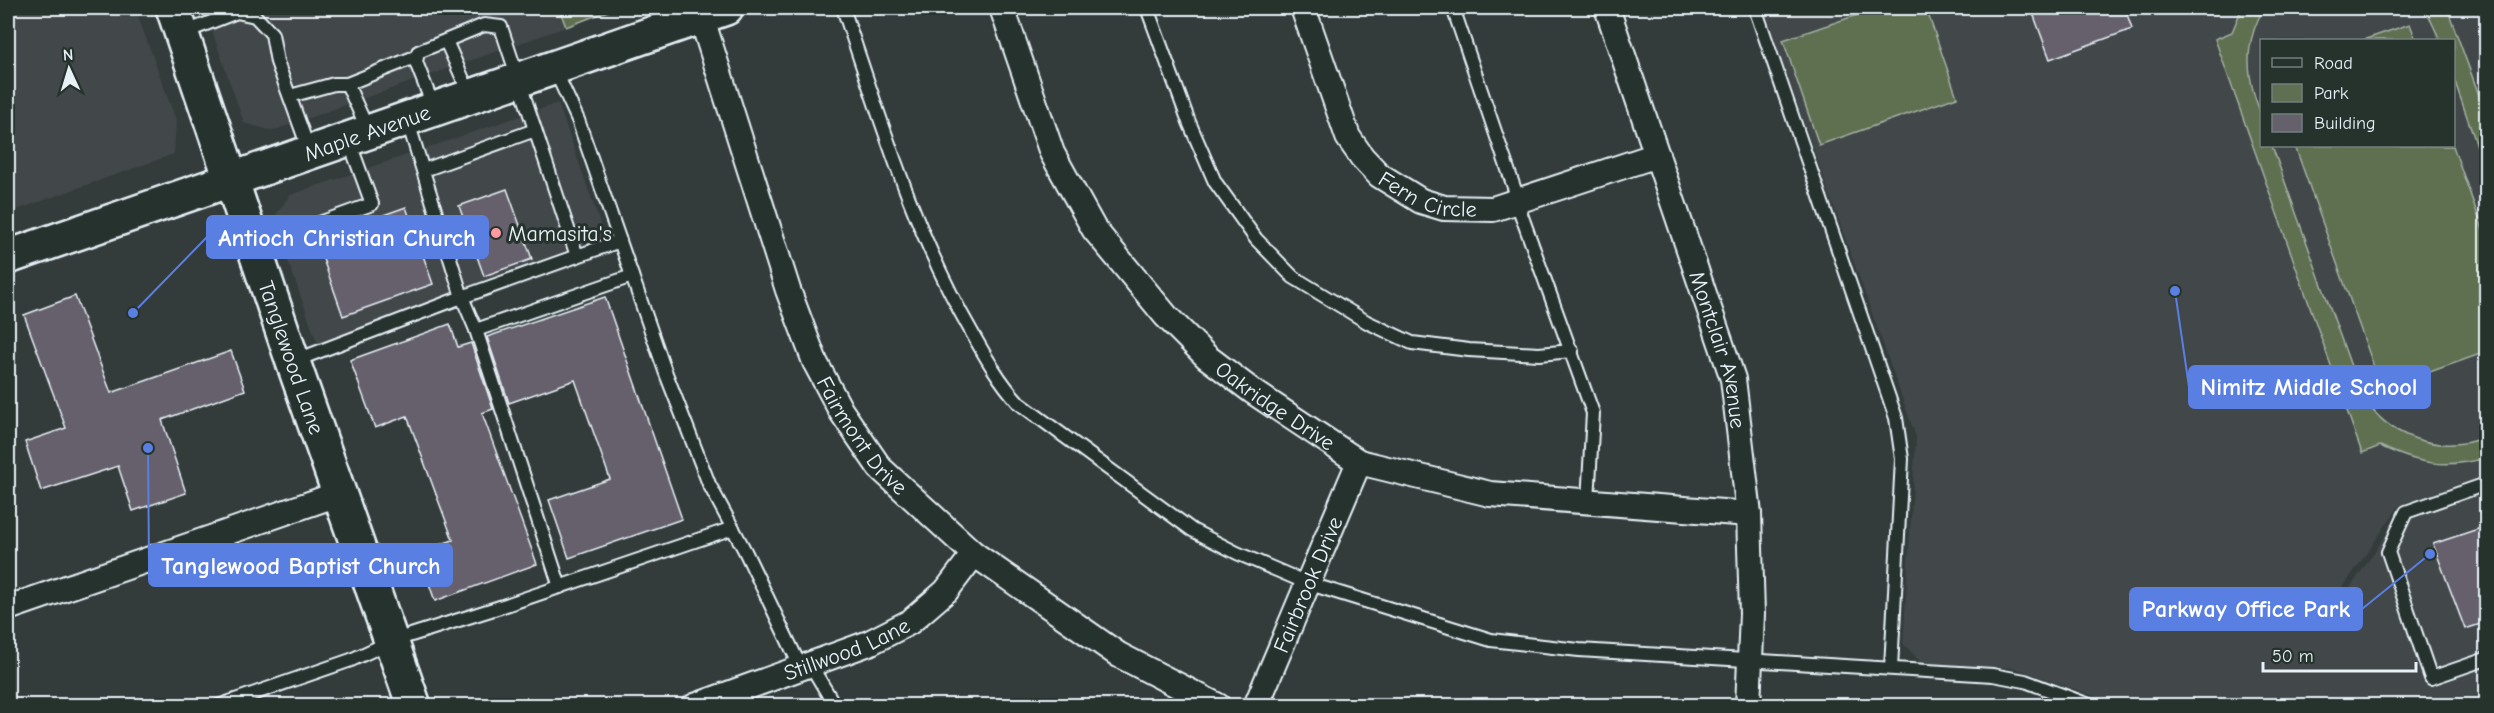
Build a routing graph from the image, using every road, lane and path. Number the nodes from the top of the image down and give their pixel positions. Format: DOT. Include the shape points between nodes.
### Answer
graph roads {
  1 [pos="843,8"];
  2 [pos="1002,8"];
  3 [pos="1147,8"];
  4 [pos="1303,8"];
  5 [pos="1453,8"];
  6 [pos="1607,8"];
  7 [pos="1755,8"];
  8 [pos="713,12"];
  9 [pos="179,15"];
  10 [pos="446,41"];
  11 [pos="415,57"];
  12 [pos="554,67"];
  13 [pos="519,79"];
  14 [pos="347,84"];
  15 [pos="290,96"];
  16 [pos="470,96"];
  17 [pos="420,113"];
  18 [pos="534,130"];
  19 [pos="359,135"];
  20 [pos="310,152"];
  21 [pos="1658,155"];
  22 [pos="424,171"];
  23 [pos="232,179"];
  24 [pos="1518,202"];
  25 [pos="620,241"];
  26 [pos="256,246"];
  27 [pos="578,256"];
  28 [pos="8,257"];
  29 [pos="632,276"];
  30 [pos="462,297"];
  31 [pos="476,330"];
  32 [pos="1572,351"];
  33 [pos="293,362"];
  34 [pos="1359,462"];
  35 [pos="2487,484"];
  36 [pos="341,493"];
  37 [pos="1588,501"];
  38 [pos="1749,514"];
  39 [pos="733,528"];
  40 [pos="974,554"];
  41 [pos="1307,583"];
  42 [pos="560,587"];
  43 [pos="8,608"];
  44 [pos="392,641"];
  45 [pos="1750,659"];
  46 [pos="2487,659"];
  47 [pos="806,666"];
  48 [pos="1891,668"];
  49 [pos="218,705"];
  50 [pos="414,705"];
  51 [pos="695,705"];
  52 [pos="835,705"];
  53 [pos="1218,705"];
  54 [pos="1256,705"];
  55 [pos="1749,705"];
  56 [pos="2092,705"];
  1 -- 41 [label="lane" via="900,176 933,259 1001,383 1018,403 1192,530"];
  2 -- 34 [label="street, Oakridge Drive" via="1052,153 1094,229 1128,274 1207,357 1252,392"];
  3 -- 32 [label="lane" via="1215,182 1256,239 1293,277 1367,322 1412,343 1539,354"];
  4 -- 24 [label="street, Fern Circle" via="1348,137 1379,175 1421,201 1444,208 1493,209"];
  5 -- 24 [label="lane"];
  6 -- 21 [label="street, Montclair Avenue"];
  7 -- 48 [label="lane" via="1896,418 1902,459"];
  8 -- 12 [label="main road, Maple Avenue"];
  8 -- 40 [label="street, Fairmont Drive" via="788,290 815,362 840,411 880,468"];
  9 -- 15 [label="lane" via="237,12 255,16 272,34 277,62"];
  9 -- 23 [label="main road, Tanglewood Lane"];
  10 -- 11 [label="lane" via="418,52"];
  10 -- 13 [label="lane" via="484,26 501,27"];
  10 -- 16 [label="lane"];
  11 -- 14 [label="lane"];
  11 -- 17 [label="lane"];
  12 -- 13 [label="main road, Maple Avenue"];
  12 -- 25 [label="lane" via="578,120"];
  13 -- 16 [label="main road, Maple Avenue"];
  13 -- 18 [label="lane"];
  14 -- 15 [label="lane"];
  14 -- 19 [label="lane"];
  15 -- 20 [label="lane"];
  16 -- 17 [label="main road, Maple Avenue"];
  17 -- 19 [label="main road, Maple Avenue"];
  17 -- 22 [label="lane"];
  18 -- 22 [label="lane"];
  18 -- 27 [label="lane"];
  19 -- 20 [label="main road, Maple Avenue"];
  19 -- 26 [label="lane" via="372,204"];
  20 -- 23 [label="main road, Maple Avenue"];
  21 -- 24 [label="street, Fern Circle"];
  21 -- 38 [label="street, Montclair Avenue" via="1733,379"];
  22 -- 30 [label="lane"];
  23 -- 26 [label="main road, Tanglewood Lane"];
  23 -- 28 [label="main road, Maple Avenue"];
  24 -- 32 [label="lane"];
  25 -- 27 [label="lane"];
  25 -- 29 [label="lane"];
  26 -- 33 [label="main road, Tanglewood Lane"];
  27 -- 30 [label="lane"];
  29 -- 31 [label="lane"];
  29 -- 39 [label="lane" via="709,484"];
  30 -- 31 [label="lane"];
  30 -- 33 [label="lane"];
  31 -- 42 [label="lane"];
  32 -- 37 [label="lane" via="1593,413"];
  33 -- 36 [label="main road, Tanglewood Lane"];
  34 -- 37 [label="street, Oakridge Drive" via="1490,494"];
  34 -- 41 [label="street, Fairbrook Drive"];
  35 -- 46 [label="lane" via="2406,512 2388,552 2431,678"];
  36 -- 43 [label="street"];
  36 -- 44 [label="main road, Tanglewood Lane"];
  37 -- 38 [label="street, Oakridge Drive"];
  38 -- 45 [label="street, Montclair Avenue"];
  39 -- 42 [label="lane"];
  39 -- 47 [label="lane"];
  40 -- 47 [label="street, Stillwood Lane" via="946,591 910,622 869,643"];
  40 -- 53 [label="street, Fairmont Drive" via="1119,655"];
  41 -- 45 [label="lane" via="1491,640 1579,650"];
  41 -- 54 [label="street, Fairbrook Drive"];
  42 -- 44 [label="lane"];
  44 -- 49 [label="lane" via="351,660"];
  44 -- 50 [label="main road, Tanglewood Lane"];
  45 -- 48 [label="lane"];
  45 -- 55 [label="street, Montclair Avenue"];
  47 -- 51 [label="street, Stillwood Lane"];
  47 -- 52 [label="lane"];
  48 -- 56 [label="lane" via="2007,677"];
}
